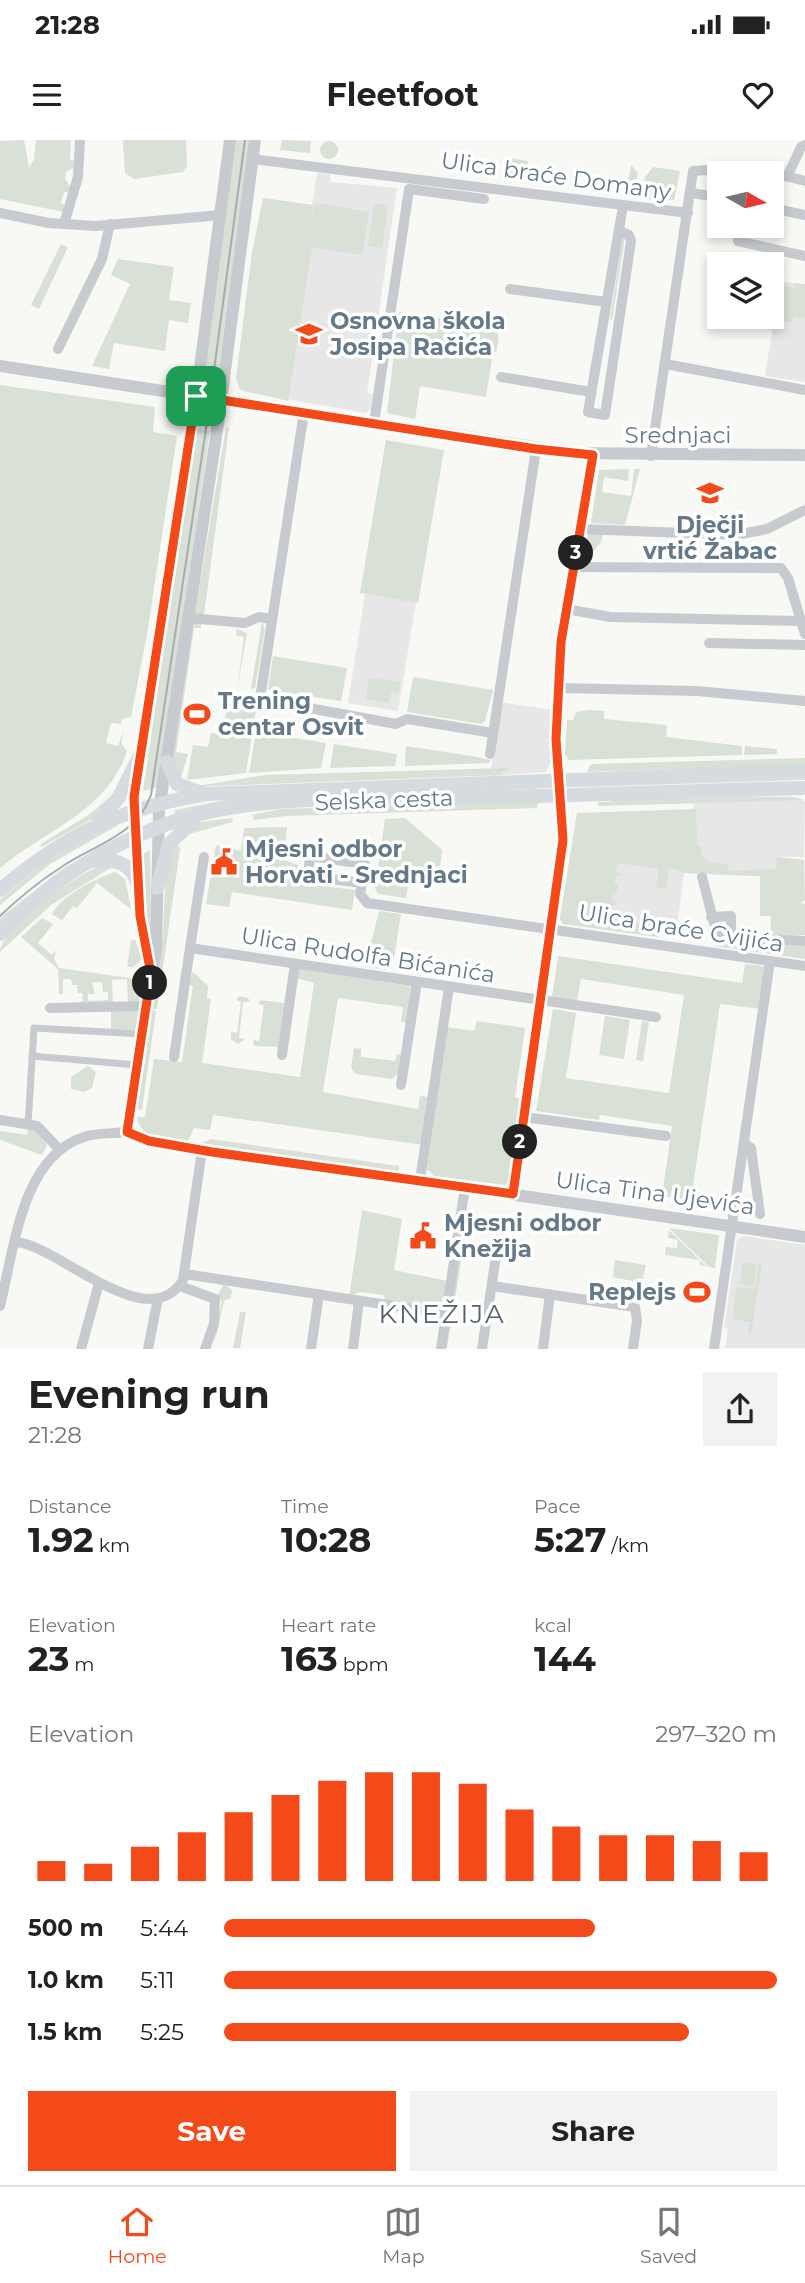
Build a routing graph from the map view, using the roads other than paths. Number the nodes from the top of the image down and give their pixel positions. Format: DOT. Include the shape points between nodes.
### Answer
graph roads {
  1 [pos="80,140"];
  2 [pos="230,140"];
  3 [pos="255,140"];
  4 [pos="805,145"];
  5 [pos="252,159"];
  6 [pos="788,175"];
  7 [pos="805,181"];
  8 [pos="690,193"];
  9 [pos="707,195"];
  10 [pos="484,199"];
  11 [pos="623,206"];
  12 [pos="784,211"];
  13 [pos="0,213"];
  14 [pos="688,213"];
  15 [pos="221,215"];
  16 [pos="805,215"];
  17 [pos="110,224"];
  18 [pos="64,225"];
  19 [pos="620,231"];
  20 [pos="738,238"];
  21 [pos="805,256"];
  22 [pos="510,289"];
  23 [pos="606,302"];
  24 [pos="58,349"];
  25 [pos="665,364"];
  26 [pos="0,366"];
  27 [pos="501,377"];
  28 [pos="805,390"];
  29 [pos="591,392"];
  30 [pos="196,396"];
  31 [pos="220,399"];
  32 [pos="304,412"];
  33 [pos="374,423"];
  34 [pos="536,449"];
  35 [pos="805,454"];
  36 [pos="593,455"];
  37 [pos="651,456"];
  38 [pos="805,510"];
  39 [pos="581,529"];
  40 [pos="572,567"];
  41 [pos="566,609"];
  42 [pos="189,618"];
  43 [pos="271,619"];
  44 [pos="801,621"];
  45 [pos="805,634"];
  46 [pos="709,643"];
  47 [pos="805,645"];
  48 [pos="559,688"];
  49 [pos="805,701"];
  50 [pos="493,733"];
  51 [pos="490,754"];
  52 [pos="140,755"];
  53 [pos="167,762"];
  54 [pos="805,771"];
  55 [pos="560,780"];
  56 [pos="805,788"];
  57 [pos="207,794"];
  58 [pos="562,795"];
  59 [pos="160,802"];
  60 [pos="134,809"];
  61 [pos="203,814"];
  62 [pos="157,829"];
  63 [pos="89,830"];
  64 [pos="135,839"];
  65 [pos="204,858"];
  66 [pos="90,862"];
  67 [pos="702,877"];
  68 [pos="362,883"];
  69 [pos="138,885"];
  70 [pos="157,888"];
  71 [pos="0,890"];
  72 [pos="712,917"];
  73 [pos="550,929"];
  74 [pos="0,934"];
  75 [pos="731,938"];
  76 [pos="805,940"];
  77 [pos="190,948"];
  78 [pos="770,961"];
  79 [pos="295,964"];
  80 [pos="805,966"];
  81 [pos="151,974"];
  82 [pos="416,982"];
  83 [pos="449,987"];
  84 [pos="540,1001"];
  85 [pos="146,1006"];
  86 [pos="50,1008"];
  87 [pos="656,1017"];
  88 [pos="142,1034"];
  89 [pos="282,1055"];
  90 [pos="32,1056"];
  91 [pos="174,1057"];
  92 [pos="137,1065"];
  93 [pos="401,1085"];
  94 [pos="524,1117"];
  95 [pos="0,1120"];
  96 [pos="28,1124"];
  97 [pos="127,1132"];
  98 [pos="666,1136"];
  99 [pos="745,1144"];
  100 [pos="60,1150"];
  101 [pos="202,1150"];
  102 [pos="420,1180"];
  103 [pos="465,1187"];
  104 [pos="513,1194"];
  105 [pos="760,1214"];
  106 [pos="732,1225"];
  107 [pos="805,1237"];
  108 [pos="16,1242"];
  109 [pos="498,1243"];
  110 [pos="185,1274"];
  111 [pos="99,1283"];
  112 [pos="180,1286"];
  113 [pos="492,1286"];
  114 [pos="319,1294"];
  115 [pos="550,1294"];
  116 [pos="158,1298"];
  117 [pos="359,1301"];
  118 [pos="0,1306"];
  119 [pos="447,1314"];
  120 [pos="81,1349"];
  121 [pos="148,1349"];
  122 [pos="205,1349"];
  123 [pos="312,1349"];
  124 [pos="353,1349"];
  125 [pos="441,1349"];
  126 [pos="482,1349"];
  127 [pos="543,1349"];
  128 [pos="633,1349"];
  129 [pos="714,1349"];
  1 -- 18 [label="street" via="78,177"];
  2 -- 15 [label="street"];
  3 -- 5 [label="street"];
  4 -- 6 [label="street"];
  5 -- 11 [label="street, Ulica braće Domany"];
  5 -- 31 [label="street"];
  6 -- 7 [label="street"];
  6 -- 8 [label="street" via="750,167 693,171"];
  8 -- 9 [label="street"];
  8 -- 14 [label="street"];
  10 -- 33 [label="street" via="409,189"];
  11 -- 14 [label="street, Ulica braće Domany"];
  11 -- 19 [label="street"];
  12 -- 16 [label="street"];
  13 -- 18 [label="street"];
  14 -- 25 [label="street"];
  15 -- 17 [label="street"];
  15 -- 30 [label="street"];
  17 -- 18 [label="street"];
  17 -- 24 [label="street" via="104,252"];
  19 -- 23 [label="street"];
  19 -- 29 [label="street" via="631,241 605,415 588,412"];
  20 -- 21 [label="street"];
  22 -- 23 [label="street"];
  23 -- 29 [label="street"];
  25 -- 28 [label="street"];
  25 -- 37 [label="street"];
  26 -- 30 [label="street, Srednjaci"];
  27 -- 29 [label="street"];
  30 -- 31 [label="street, Srednjaci"];
  30 -- 52 [label="street"];
  31 -- 32 [label="street, Srednjaci"];
  31 -- 42 [label="street"];
  32 -- 33 [label="street, Srednjaci"];
  32 -- 43 [label="street"];
  33 -- 34 [label="street, Srednjaci"];
  34 -- 36 [label="street, Srednjaci"];
  34 -- 50 [label="street"];
  35 -- 37 [label="street, Srednjaci"];
  36 -- 37 [label="street, Srednjaci"];
  36 -- 39 [label="street"];
  38 -- 39 [label="street" via="767,529 736,535"];
  39 -- 40 [label="street"];
  40 -- 41 [label="street"];
  40 -- 44 [label="street" via="781,568"];
  41 -- 44 [label="street" via="610,617"];
  41 -- 48 [label="street"];
  42 -- 43 [label="street" via="245,623 259,617"];
  42 -- 53 [label="street"];
  43 -- 50 [label="street" via="260,696 264,702 397,724 407,719"];
  44 -- 45 [label="street"];
  46 -- 47 [label="street"];
  48 -- 49 [label="street" via="697,691"];
  48 -- 55 [label="street" via="556,739"];
  50 -- 51 [label="street"];
  52 -- 60 [label="street"];
  52 -- 63 [label="main road" via="119,797"];
  53 -- 57 [label="main road" via="177,783"];
  53 -- 59 [label="street"];
  54 -- 55 [label="main road, Selska cesta"];
  55 -- 57 [label="main road, Selska cesta"];
  55 -- 58 [label="street"];
  56 -- 58 [label="main road, Selska cesta"];
  57 -- 59 [label="main road, Selska cesta"];
  58 -- 61 [label="main road, Selska cesta" via="294,803"];
  58 -- 73 [label="street" via="563,840"];
  59 -- 60 [label="main road, Selska cesta"];
  59 -- 62 [label="street"];
  60 -- 63 [label="main road, Selska cesta"];
  60 -- 64 [label="street"];
  61 -- 62 [label="main road, Selska cesta"];
  61 -- 70 [label="main road" via="173,838"];
  62 -- 64 [label="main road, Selska cesta"];
  62 -- 70 [label="street"];
  63 -- 71 [label="main road, Selska cesta" via="34,862"];
  64 -- 66 [label="main road, Selska cesta"];
  64 -- 69 [label="street"];
  65 -- 77 [label="street"];
  66 -- 69 [label="main road" via="125,864"];
  66 -- 74 [label="main road, Selska cesta" via="61,880"];
  67 -- 72 [label="street"];
  68 -- 68 [label="street, Ulica braće Cvijića" via="308,876 310,856 365,864"];
  68 -- 73 [label="street, Ulica braće Cvijića" via="361,898 367,903"];
  69 -- 81 [label="street"];
  70 -- 81 [label="street"];
  72 -- 75 [label="street" via="718,938"];
  72 -- 75 [label="street" via="731,916"];
  73 -- 78 [label="street, Ulica braće Cvijića"];
  73 -- 84 [label="street"];
  75 -- 76 [label="street"];
  77 -- 79 [label="street, Ulica Rudolfa Bićanića"];
  77 -- 91 [label="street"];
  78 -- 80 [label="street, Ulica braće Cvijića"];
  78 -- 99 [label="street"];
  79 -- 82 [label="street, Ulica Rudolfa Bićanića"];
  79 -- 89 [label="street"];
  81 -- 85 [label="street"];
  82 -- 83 [label="street, Ulica Rudolfa Bićanića"];
  82 -- 93 [label="street"];
  83 -- 84 [label="street, Ulica Rudolfa Bićanića"];
  83 -- 102 [label="street"];
  84 -- 87 [label="street, Ulica Rudolfa Bićanića"];
  84 -- 94 [label="street"];
  85 -- 86 [label="street"];
  85 -- 88 [label="street"];
  88 -- 90 [label="street" via="34,1028"];
  88 -- 92 [label="street"];
  90 -- 92 [label="street"];
  90 -- 96 [label="street"];
  92 -- 97 [label="street"];
  94 -- 98 [label="street"];
  94 -- 104 [label="street"];
  95 -- 96 [label="street"];
  96 -- 100 [label="street" via="42,1129"];
  97 -- 100 [label="street" via="84,1137"];
  97 -- 101 [label="street, Ulica Tina Ujevića" via="149,1141"];
  99 -- 105 [label="street" via="751,1149"];
  99 -- 106 [label="street"];
  100 -- 108 [label="street" via="33,1183"];
  101 -- 102 [label="street, Ulica Tina Ujevića"];
  101 -- 110 [label="street"];
  102 -- 103 [label="street, Ulica Tina Ujevića"];
  103 -- 104 [label="street, Ulica Tina Ujevića"];
  103 -- 119 [label="street"];
  104 -- 106 [label="street, Ulica Tina Ujevića"];
  106 -- 107 [label="street, Ulica Tina Ujevića"];
  106 -- 129 [label="street"];
  108 -- 111 [label="street" via="33,1245"];
  108 -- 118 [label="street"];
  109 -- 113 [label="street"];
  110 -- 112 [label="street"];
  110 -- 114 [label="street"];
  111 -- 116 [label="street" via="131,1296"];
  111 -- 120 [label="street"];
  112 -- 116 [label="street"];
  112 -- 122 [label="street" via="215,1299 214,1324"];
  113 -- 115 [label="street"];
  113 -- 126 [label="street"];
  114 -- 117 [label="street"];
  114 -- 123 [label="street"];
  115 -- 127 [label="street"];
  115 -- 128 [label="street" via="635,1307"];
  116 -- 121 [label="street"];
  117 -- 119 [label="street"];
  117 -- 124 [label="street"];
  119 -- 125 [label="street"];
}
